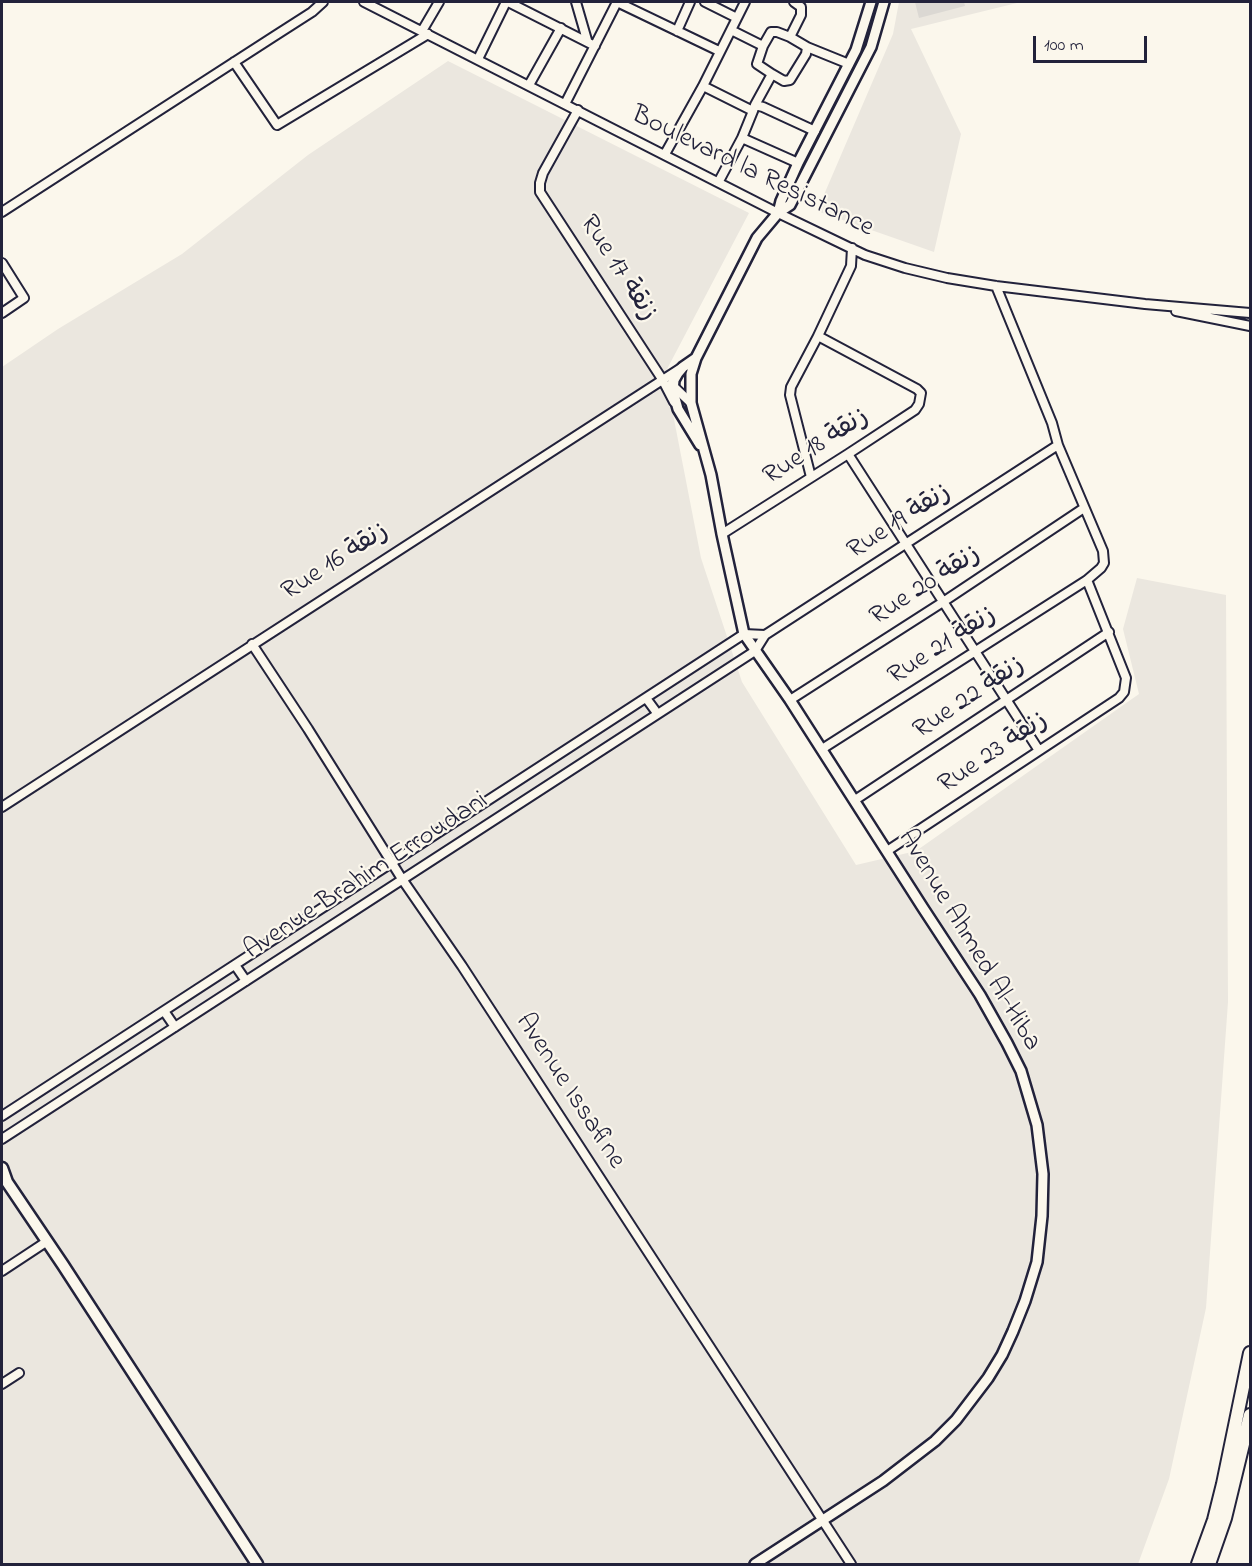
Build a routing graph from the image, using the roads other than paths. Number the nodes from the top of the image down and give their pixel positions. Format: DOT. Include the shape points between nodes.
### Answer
graph roads {
  1 [pos="323,2"];
  2 [pos="368,2"];
  3 [pos="439,2"];
  4 [pos="507,2"];
  5 [pos="576,2"];
  6 [pos="617,2"];
  7 [pos="690,2"];
  8 [pos="705,2"];
  9 [pos="745,2"];
  10 [pos="794,2"];
  11 [pos="871,2"];
  12 [pos="884,2"];
  13 [pos="737,18"];
  14 [pos="561,28"];
  15 [pos="730,30"];
  16 [pos="677,31"];
  17 [pos="425,32"];
  18 [pos="790,37"];
  19 [pos="587,40"];
  20 [pos="595,46"];
  21 [pos="763,46"];
  22 [pos="807,47"];
  23 [pos="719,51"];
  24 [pos="478,59"];
  25 [pos="234,62"];
  26 [pos="849,64"];
  27 [pos="772,74"];
  28 [pos="529,85"];
  29 [pos="703,86"];
  30 [pos="565,104"];
  31 [pos="754,108"];
  32 [pos="578,110"];
  33 [pos="815,131"];
  34 [pos="742,138"];
  35 [pos="665,154"];
  36 [pos="798,163"];
  37 [pos="719,182"];
  38 [pos="2,212"];
  39 [pos="778,213"];
  40 [pos="852,248"];
  41 [pos="865,255"];
  42 [pos="2,262"];
  43 [pos="851,266"];
  44 [pos="996,286"];
  45 [pos="1145,304"];
  46 [pos="2,313"];
  47 [pos="1251,313"];
  48 [pos="1251,326"];
  49 [pos="818,336"];
  50 [pos="696,358"];
  51 [pos="682,367"];
  52 [pos="662,379"];
  53 [pos="673,386"];
  54 [pos="691,403"];
  55 [pos="678,409"];
  56 [pos="1058,445"];
  57 [pos="703,450"];
  58 [pos="848,454"];
  59 [pos="811,477"];
  60 [pos="1084,508"];
  61 [pos="722,534"];
  62 [pos="906,544"];
  63 [pos="1087,580"];
  64 [pos="943,602"];
  65 [pos="1109,632"];
  66 [pos="744,634"];
  67 [pos="765,635"];
  68 [pos="252,644"];
  69 [pos="755,651"];
  70 [pos="975,651"];
  71 [pos="646,698"];
  72 [pos="790,700"];
  73 [pos="1006,700"];
  74 [pos="657,713"];
  75 [pos="822,749"];
  76 [pos="1038,749"];
  77 [pos="855,800"];
  78 [pos="2,807"];
  79 [pos="886,851"];
  80 [pos="392,862"];
  81 [pos="402,879"];
  82 [pos="235,965"];
  83 [pos="246,981"];
  84 [pos="164,1011"];
  85 [pos="176,1026"];
  86 [pos="2,1116"];
  87 [pos="2,1139"];
  88 [pos="2,1168"];
  89 [pos="4,1181"];
  90 [pos="46,1242"];
  91 [pos="2,1271"];
  92 [pos="1251,1353"];
  93 [pos="19,1373"];
  94 [pos="2,1384"];
  95 [pos="1251,1415"];
  96 [pos="822,1521"];
  97 [pos="256,1564"];
  98 [pos="755,1564"];
  99 [pos="851,1564"];
  100 [pos="1198,1564"];
  101 [pos="1209,1564"];
  1 -- 25 [label="street"];
  2 -- 17 [label="street, Boulevard la Resistance"];
  3 -- 17 [label="street"];
  4 -- 14 [label="street"];
  4 -- 24 [label="street"];
  5 -- 19 [label="street"];
  6 -- 16 [label="street"];
  6 -- 20 [label="street"];
  7 -- 16 [label="street"];
  8 -- 13 [label="street"];
  9 -- 13 [label="street"];
  10 -- 18 [label="street" via="801,7 801,15"];
  11 -- 26 [label="street"];
  12 -- 39 [label="street, Avenue Ahmed Al-Hiba" via="871,47 790,206"];
  13 -- 15 [label="street"];
  14 -- 19 [label="street"];
  14 -- 28 [label="street"];
  15 -- 21 [label="street"];
  15 -- 23 [label="street"];
  16 -- 23 [label="street"];
  17 -- 24 [label="street, Boulevard la Resistance"];
  17 -- 25 [label="street" via="277,125"];
  18 -- 21 [label="street" via="771,33"];
  18 -- 22 [label="street"];
  19 -- 20 [label="street"];
  20 -- 30 [label="street"];
  21 -- 27 [label="street" via="758,64"];
  22 -- 26 [label="street"];
  22 -- 27 [label="street" via="790,80"];
  23 -- 29 [label="street"];
  24 -- 28 [label="street, Boulevard la Resistance"];
  25 -- 38 [label="street"];
  26 -- 33 [label="street"];
  27 -- 31 [label="street"];
  28 -- 30 [label="street, Boulevard la Resistance"];
  29 -- 31 [label="street"];
  29 -- 35 [label="street"];
  30 -- 32 [label="street, Boulevard la Resistance"];
  31 -- 33 [label="street"];
  31 -- 34 [label="street"];
  32 -- 35 [label="street, Boulevard la Resistance"];
  32 -- 52 [label="street, Rue 17 زنقة" via="543,173 540,192"];
  33 -- 36 [label="street"];
  34 -- 36 [label="street"];
  34 -- 37 [label="street"];
  35 -- 37 [label="street, Boulevard la Resistance"];
  36 -- 39 [label="street"];
  37 -- 39 [label="street, Boulevard la Resistance"];
  39 -- 40 [label="street, Boulevard la Resistance"];
  39 -- 50 [label="street, Avenue Ahmed Al-Hiba" via="757,238"];
  40 -- 41 [label="street, Boulevard la Resistance"];
  40 -- 43 [label="street"];
  41 -- 43 [label="street"];
  41 -- 44 [label="street, Boulevard la Resistance" via="947,278"];
  42 -- 46 [label="street" via="24,298"];
  43 -- 49 [label="street"];
  44 -- 45 [label="street, Boulevard la Resistance"];
  44 -- 56 [label="street"];
  45 -- 47 [label="street, Boulevard la Resistance"];
  45 -- 48 [label="street, Boulevard la Resistance"];
  49 -- 58 [label="street, Rue 18 زنقة" via="921,393 915,410"];
  49 -- 59 [label="street" via="794,378 790,395"];
  50 -- 51 [label="street, Rue 16 زنقة"];
  50 -- 54 [label="street, Avenue Ahmed Al-Hiba" via="691,374"];
  51 -- 52 [label="street, Rue 16 زنقة"];
  51 -- 53 [label="street"];
  52 -- 53 [label="street"];
  52 -- 55 [label="street, Rue 17 زنقة"];
  52 -- 68 [label="street, Rue 16 زنقة"];
  53 -- 54 [label="street"];
  53 -- 55 [label="street"];
  54 -- 57 [label="street, Avenue Ahmed Al-Hiba"];
  55 -- 57 [label="street, Rue 17 زنقة"];
  56 -- 60 [label="street"];
  56 -- 62 [label="street, Rue 19 زنقة"];
  57 -- 61 [label="street, Avenue Ahmed Al-Hiba"];
  58 -- 59 [label="street, Rue 18 زنقة"];
  58 -- 62 [label="street"];
  59 -- 61 [label="street, Rue 18 زنقة"];
  60 -- 63 [label="street" via="1104,559 1101,568"];
  60 -- 64 [label="street, Rue 20 زنقة"];
  61 -- 66 [label="street, Avenue Ahmed Al-Hiba"];
  62 -- 64 [label="street"];
  62 -- 67 [label="street, Rue 19 زنقة"];
  63 -- 65 [label="street"];
  63 -- 70 [label="street, Rue 21 زنقة"];
  64 -- 70 [label="street"];
  64 -- 72 [label="street, Rue 20 زنقة"];
  65 -- 73 [label="street, Rue 22 زنقة"];
  65 -- 76 [label="street, Rue 23 زنقة" via="1126,678 1124,692"];
  66 -- 67 [label="street"];
  66 -- 69 [label="street, Avenue Ahmed Al-Hiba"];
  66 -- 71 [label="street, Avenue Brahim Erroudani"];
  67 -- 69 [label="street, Rue 19 زنقة"];
  68 -- 78 [label="street, Rue 16 زنقة"];
  68 -- 80 [label="street, Avenue Issafine"];
  69 -- 72 [label="street, Avenue Ahmed Al-Hiba"];
  69 -- 74 [label="street, Avenue Brahim Erroudani"];
  70 -- 73 [label="street"];
  70 -- 75 [label="street, Rue 21 زنقة"];
  71 -- 74 [label="street"];
  71 -- 80 [label="street, Avenue Brahim Erroudani"];
  72 -- 75 [label="street, Avenue Ahmed Al-Hiba"];
  73 -- 76 [label="street"];
  73 -- 77 [label="street, Rue 22 زنقة"];
  74 -- 81 [label="street, Avenue Brahim Erroudani"];
  75 -- 77 [label="street, Avenue Ahmed Al-Hiba"];
  76 -- 79 [label="street, Rue 23 زنقة"];
  77 -- 79 [label="street, Avenue Ahmed Al-Hiba"];
  79 -- 96 [label="street, Avenue Ahmed Al-Hiba" via="980,994 1021,1071 1041,1152 1042,1216 1037,1262 1025,1301 988,1378 935,1441"];
  80 -- 81 [label="street, Avenue Issafine"];
  80 -- 82 [label="street, Avenue Brahim Erroudani"];
  81 -- 83 [label="street, Avenue Brahim Erroudani"];
  81 -- 96 [label="street, Avenue Issafine"];
  82 -- 83 [label="street"];
  82 -- 84 [label="street, Avenue Brahim Erroudani"];
  83 -- 85 [label="street, Avenue Brahim Erroudani"];
  84 -- 85 [label="street"];
  84 -- 86 [label="street, Avenue Brahim Erroudani"];
  85 -- 87 [label="street, Avenue Brahim Erroudani"];
  88 -- 89 [label="main road"];
  89 -- 90 [label="main road"];
  90 -- 91 [label="street"];
  90 -- 97 [label="main road"];
  92 -- 100 [label="highway" via="1214,1520"];
  93 -- 94 [label="street"];
  95 -- 101 [label="highway"];
  96 -- 98 [label="street, Avenue Ahmed Al-Hiba"];
  96 -- 99 [label="street, Avenue Issafine"];
}
